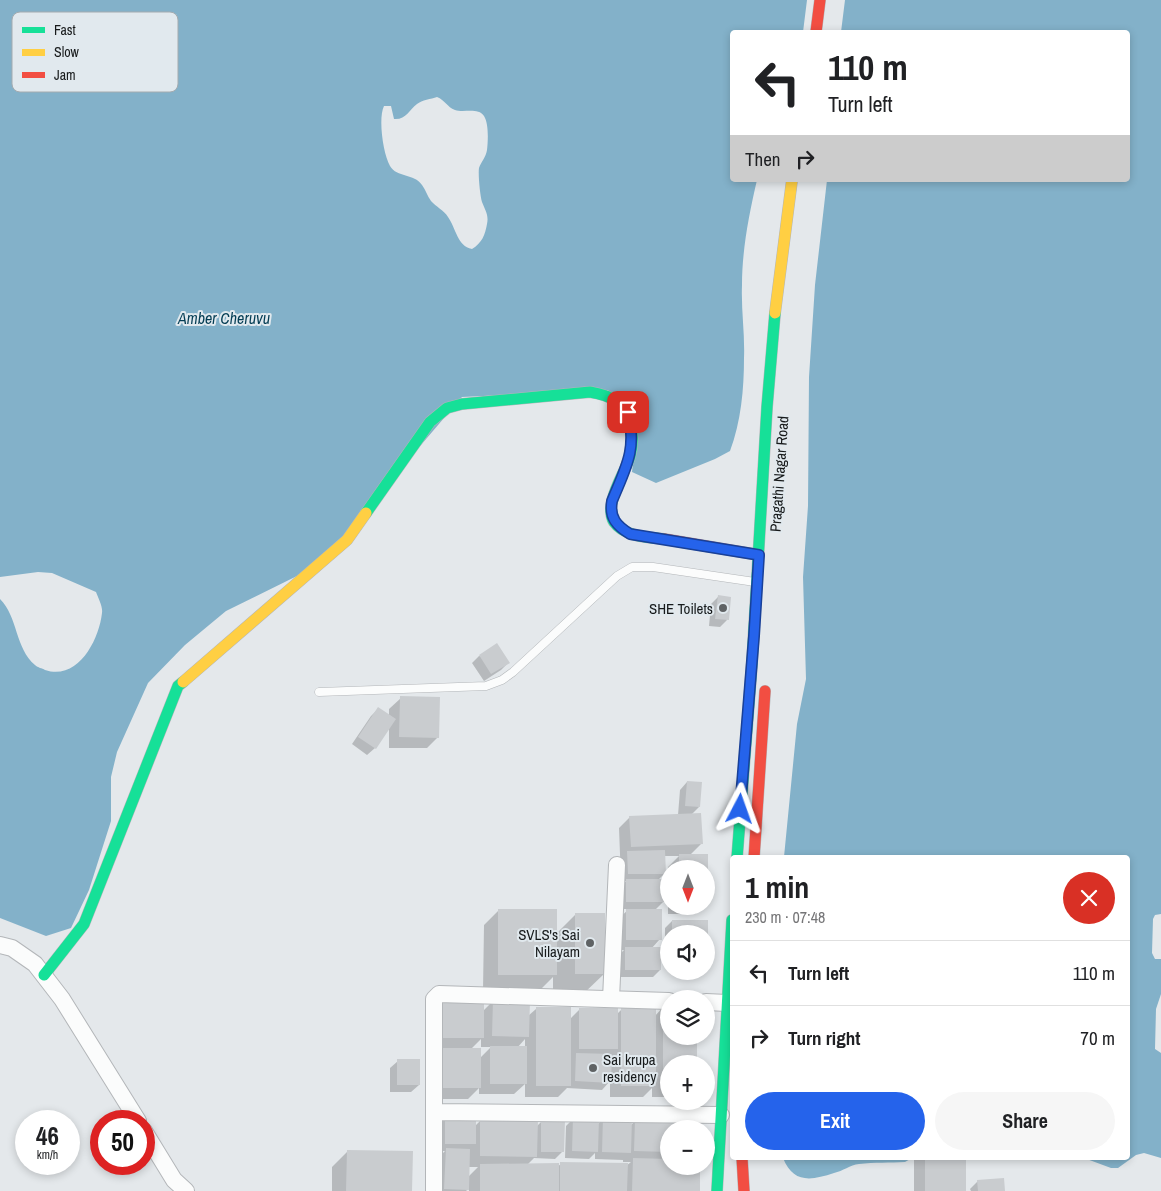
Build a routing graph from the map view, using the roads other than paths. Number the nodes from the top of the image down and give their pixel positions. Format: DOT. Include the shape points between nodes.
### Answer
graph roads {
  1 [pos="820,0"];
  2 [pos="830,0"];
  3 [pos="816,30"];
  4 [pos="826,30"];
  5 [pos="792,182"];
  6 [pos="803,182"];
  7 [pos="801,201"];
  8 [pos="759,555"];
  9 [pos="757,582"];
  10 [pos="765,684"];
  11 [pos="319,692"];
  12 [pos="737,855"];
  13 [pos="754,855"];
  14 [pos="617,866"];
  15 [pos="0,945"];
  16 [pos="730,953"];
  17 [pos="44,975"];
  18 [pos="611,999"];
  19 [pos="660,1001"];
  20 [pos="715,1002"];
  21 [pos="727,1003"];
  22 [pos="131,1110"];
  23 [pos="434,1112"];
  24 [pos="721,1115"];
  25 [pos="155,1149"];
  26 [pos="742,1160"];
  27 [pos="186,1191"];
  28 [pos="434,1191"];
  29 [pos="717,1191"];
  30 [pos="744,1191"];
  1 -- 3 [label="main road"];
  2 -- 4 [label="main road"];
  5 -- 8 [label="main road, Pragathi Nagar Road" via="774,323"];
  6 -- 7 [label="main road"];
  8 -- 9 [label="main road, Pragathi Nagar Road"];
  8 -- 17 [label="main road" via="630,534 612,519 611,508 630,456 632,428 628,412 607,394 590,392 447,408 430,422 347,540 178,686 84,924"];
  9 -- 11 [label="lane" via="653,567 632,567 617,576 502,680 486,686"];
  9 -- 12 [label="main road, Pragathi Nagar Road"];
  10 -- 13 [label="main road"];
  14 -- 18 [label="street"];
  15 -- 17 [label="street" via="12,948 35,964"];
  16 -- 21 [label="main road"];
  17 -- 22 [label="street"];
  18 -- 19 [label="street"];
  18 -- 23 [label="street" via="439,994 434,999"];
  20 -- 21 [label="street"];
  21 -- 24 [label="main road"];
  23 -- 24 [label="street"];
  23 -- 28 [label="street"];
  24 -- 29 [label="main road"];
  25 -- 27 [label="street" via="174,1180"];
  26 -- 30 [label="main road"];
}
